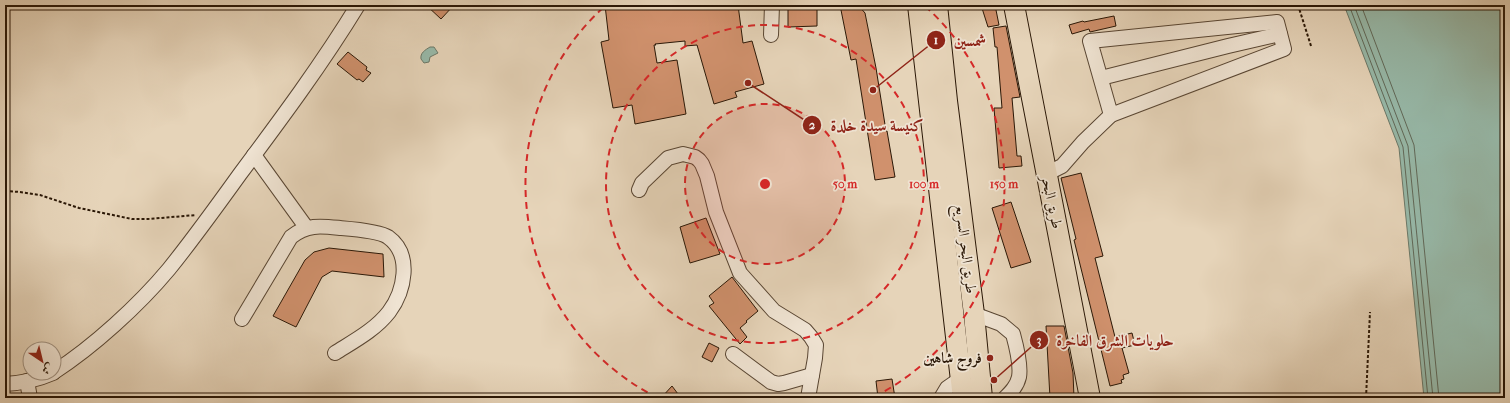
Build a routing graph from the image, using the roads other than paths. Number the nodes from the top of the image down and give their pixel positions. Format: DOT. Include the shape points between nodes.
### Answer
graph roads {
  1 [pos="358,5"];
  2 [pos="772,5"];
  3 [pos="918,5"];
  4 [pos="936,5"];
  5 [pos="1014,5"];
  6 [pos="1216,28"];
  7 [pos="1280,34"];
  8 [pos="771,35"];
  9 [pos="1228,46"];
  10 [pos="1240,66"];
  11 [pos="1101,78"];
  12 [pos="1112,115"];
  13 [pos="254,155"];
  14 [pos="1046,174"];
  15 [pos="639,190"];
  16 [pos="306,228"];
  17 [pos="974,314"];
  18 [pos="242,319"];
  19 [pos="336,353"];
  20 [pos="733,354"];
  21 [pos="62,366"];
  22 [pos="812,375"];
  23 [pos="26,381"];
  24 [pos="5,384"];
  25 [pos="962,389"];
  26 [pos="30,398"];
  27 [pos="808,398"];
  28 [pos="941,398"];
  29 [pos="982,398"];
  30 [pos="1005,398"];
  31 [pos="1090,398"];
  1 -- 13 [label="street" via="324,58"];
  2 -- 8 [label="street"];
  3 -- 25 [label="highway, طريق البحر السريع"];
  4 -- 17 [label="highway, طريق البحر السريع"];
  5 -- 14 [label="highway, طريق البحر"];
  6 -- 7 [label="street" via="1277,22"];
  6 -- 9 [label="street"];
  6 -- 11 [label="street" via="1090,41"];
  7 -- 9 [label="street"];
  7 -- 10 [label="street" via="1284,49"];
  9 -- 10 [label="street"];
  9 -- 11 [label="street"];
  10 -- 12 [label="street"];
  11 -- 12 [label="street"];
  12 -- 14 [label="street" via="1062,166"];
  13 -- 16 [label="street"];
  13 -- 21 [label="street" via="169,269 128,312"];
  14 -- 31 [label="highway, طريق البحر"];
  15 -- 22 [label="street" via="642,183 668,158 683,154 699,160 740,273 774,311 805,330 814,341 816,345"];
  16 -- 18 [label="street" via="291,237"];
  16 -- 19 [label="street" via="360,230 388,237 400,252 404,268 402,287 389,312 365,334"];
  17 -- 29 [label="highway, طريق البحر السريع"];
  17 -- 30 [label="street" via="1001,324 1013,334 1019,376"];
  20 -- 22 [label="street" via="778,384"];
  22 -- 27 [label="street"];
  23 -- 24 [label="street"];
  23 -- 26 [label="street"];
  25 -- 28 [label="street" via="947,388"];
}
